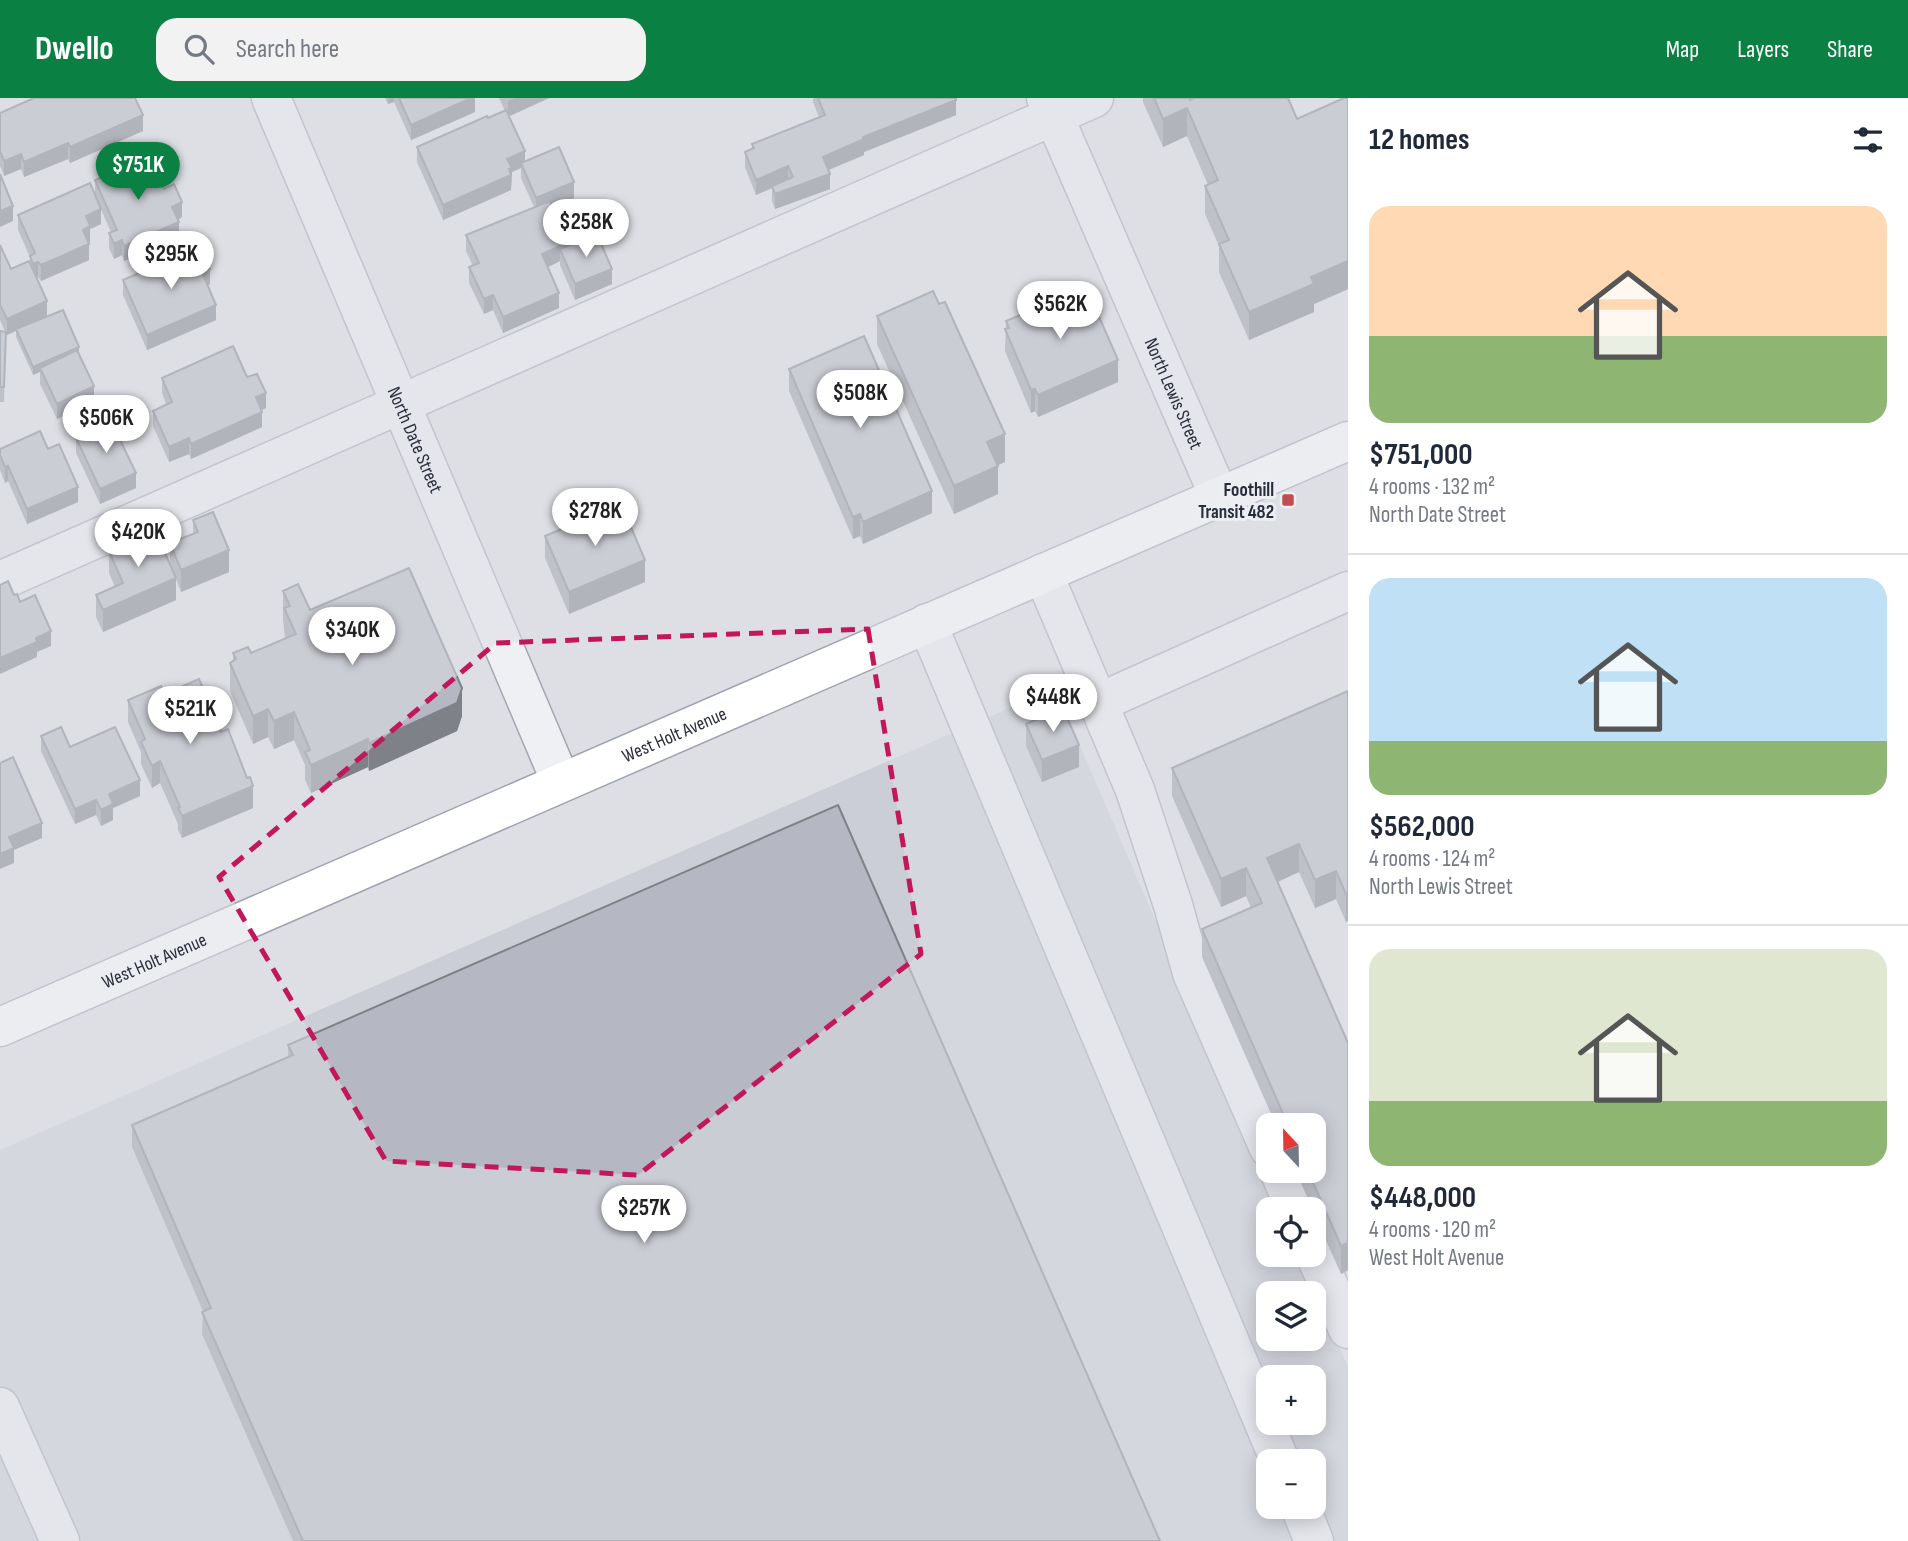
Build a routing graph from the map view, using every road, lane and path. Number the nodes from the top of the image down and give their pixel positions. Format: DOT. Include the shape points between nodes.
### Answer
graph roads {
  1 [pos="271,98"];
  2 [pos="1094,98"];
  3 [pos="1050,107"];
  4 [pos="400,403"];
  5 [pos="1348,441"];
  6 [pos="1219,496"];
  7 [pos="1043,573"];
  8 [pos="0,581"];
  9 [pos="1348,591"];
  10 [pos="927,623"];
  11 [pos="1098,703"];
  12 [pos="561,782"];
  13 [pos="0,1027"];
  14 [pos="1256,1118"];
  15 [pos="1321,1267"];
  16 [pos="1348,1329"];
  17 [pos="0,1407"];
  18 [pos="1275,1449"];
  19 [pos="1305,1519"];
  20 [pos="60,1541"];
  21 [pos="1314,1541"];
  1 -- 4 [label="street, North Date Street"];
  2 -- 3 [label="street"];
  3 -- 4 [label="street"];
  3 -- 6 [label="street, North Lewis Street"];
  4 -- 8 [label="street"];
  4 -- 12 [label="street, North Date Street"];
  5 -- 6 [label="main road, West Holt Avenue"];
  6 -- 7 [label="main road, West Holt Avenue"];
  7 -- 10 [label="main road, West Holt Avenue"];
  7 -- 11 [label="street"];
  9 -- 11 [label="street"];
  10 -- 12 [label="main road, West Holt Avenue"];
  10 -- 18 [label="street"];
  11 -- 14 [label="street" via="1135,790 1192,973"];
  12 -- 13 [label="main road, West Holt Avenue"];
  15 -- 16 [label="street"];
  17 -- 20 [label="street"];
  19 -- 21 [label="street"];
}
